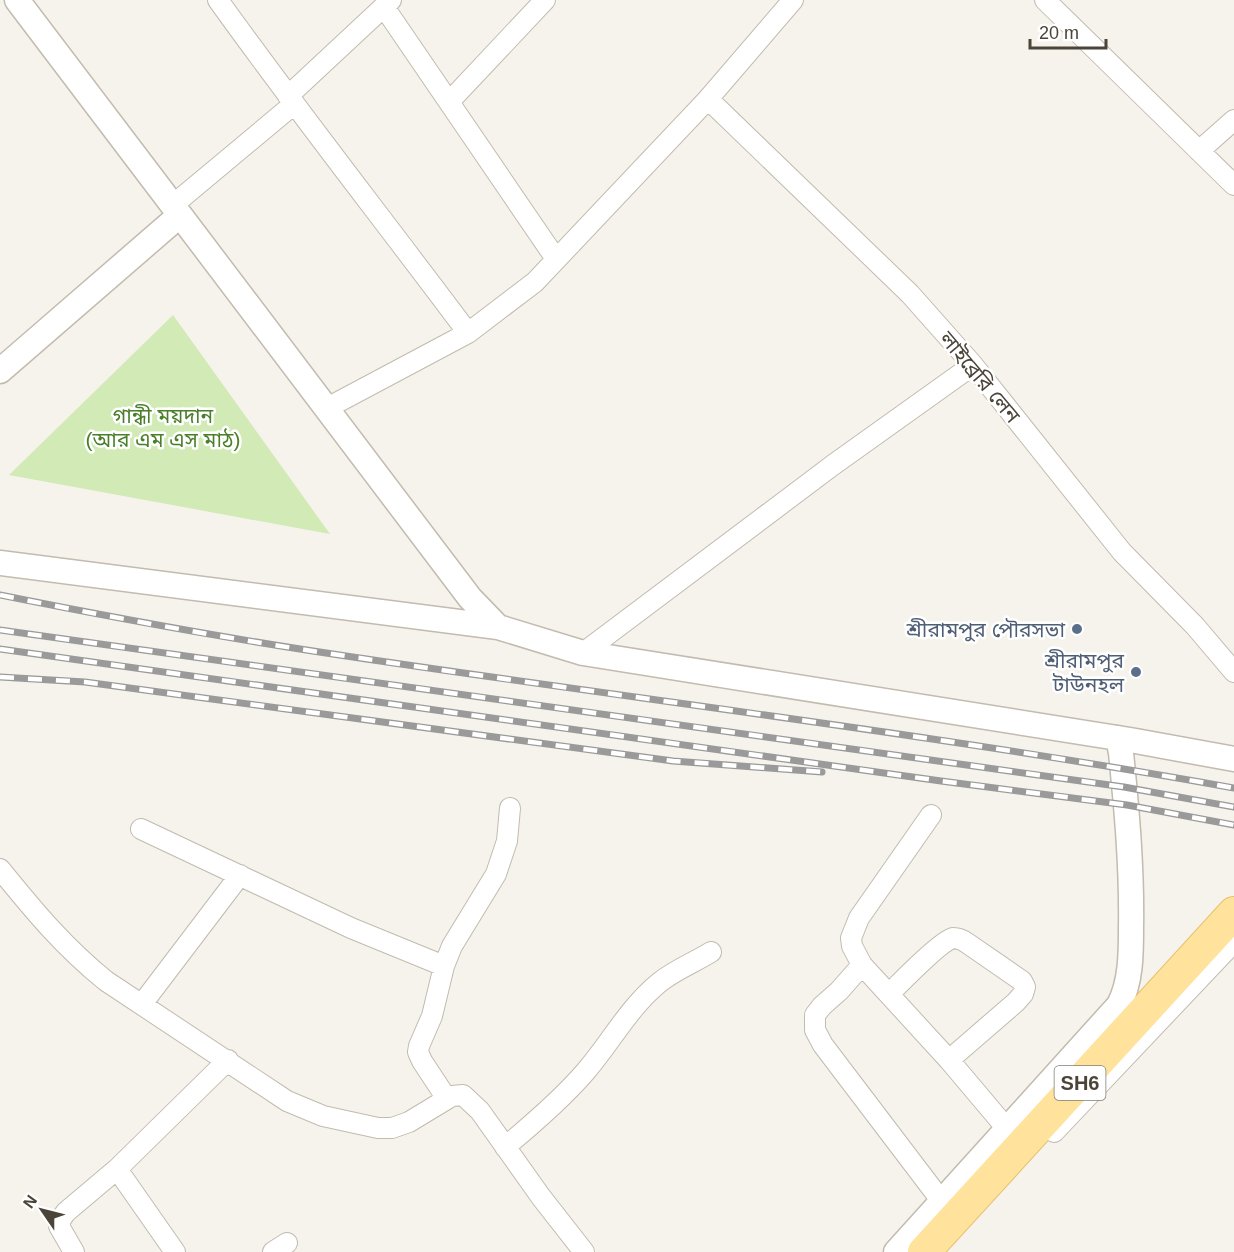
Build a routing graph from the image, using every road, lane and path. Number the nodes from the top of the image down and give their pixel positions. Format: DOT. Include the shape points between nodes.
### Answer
graph roads {
  1 [pos="17,0"];
  2 [pos="218,0"];
  3 [pos="545,0"];
  4 [pos="793,0"];
  5 [pos="1045,0"];
  6 [pos="388,4"];
  7 [pos="708,99"];
  8 [pos="291,100"];
  9 [pos="449,102"];
  10 [pos="1234,120"];
  11 [pos="1199,151"];
  12 [pos="1234,186"];
  13 [pos="177,210"];
  14 [pos="556,260"];
  15 [pos="468,333"];
  16 [pos="972,365"];
  17 [pos="0,370"];
  18 [pos="327,408"];
  19 [pos="0,563"];
  20 [pos="498,627"];
  21 [pos="583,653"];
  22 [pos="1234,672"];
  23 [pos="1118,738"];
  24 [pos="1234,759"];
  25 [pos="510,808"];
  26 [pos="930,815"];
  27 [pos="141,829"];
  28 [pos="0,869"];
  29 [pos="240,875"];
  30 [pos="1234,913"];
  31 [pos="1234,942"];
  32 [pos="711,952"];
  33 [pos="862,965"];
  34 [pos="444,966"];
  35 [pos="889,994"];
  36 [pos="142,1004"];
  37 [pos="228,1060"];
  38 [pos="950,1060"];
  39 [pos="447,1099"];
  40 [pos="1008,1130"];
  41 [pos="505,1147"];
  42 [pos="117,1169"];
  43 [pos="943,1203"];
  44 [pos="74,1252"];
  45 [pos="175,1252"];
  46 [pos="584,1252"];
  47 [pos="896,1252"];
  48 [pos="924,1252"];
  49 [pos="941,1252"];
  1 -- 13 [label="street"];
  2 -- 8 [label="street"];
  3 -- 9 [label="street"];
  4 -- 7 [label="street"];
  5 -- 11 [label="street"];
  6 -- 8 [label="street"];
  6 -- 9 [label="street"];
  7 -- 14 [label="street"];
  7 -- 16 [label="street, লাইব্রেরি লেন" via="910,294"];
  8 -- 13 [label="street"];
  8 -- 15 [label="street"];
  9 -- 14 [label="street"];
  10 -- 11 [label="street"];
  11 -- 12 [label="street"];
  13 -- 17 [label="street"];
  13 -- 18 [label="street"];
  14 -- 15 [label="street" via="535,282"];
  15 -- 18 [label="street"];
  16 -- 21 [label="street"];
  16 -- 22 [label="street, লাইব্রেরি লেন" via="1122,552"];
  18 -- 20 [label="street" via="470,598"];
  19 -- 20 [label="street"];
  20 -- 21 [label="street"];
  21 -- 23 [label="street"];
  23 -- 24 [label="street"];
  23 -- 40 [label="street" via="1132,876 1131,950 1124,994 1119,1005"];
  25 -- 34 [label="street" via="507,841 496,874 461,929"];
  26 -- 33 [label="street" via="853,930 852,946"];
  27 -- 29 [label="street"];
  28 -- 36 [label="street" via="68,948 106,981"];
  29 -- 34 [label="street" via="351,928"];
  29 -- 36 [label="street"];
  30 -- 48 [label="main road, SH6"];
  31 -- 49 [label="street"];
  32 -- 41 [label="street" via="661,981 626,1017 585,1072 542,1117"];
  33 -- 35 [label="street"];
  33 -- 43 [label="street" via="822,1006 816,1015 815,1030"];
  34 -- 39 [label="street" via="418,1052"];
  35 -- 38 [label="street"];
  35 -- 38 [label="street" via="952,938 967,942 1022,981 1025,987 1016,1002"];
  36 -- 37 [label="street"];
  37 -- 39 [label="street" via="287,1101 323,1116 378,1128 409,1122"];
  37 -- 42 [label="street"];
  38 -- 40 [label="street"];
  39 -- 41 [label="street" via="458,1094 468,1099"];
  40 -- 43 [label="street"];
  41 -- 46 [label="street"];
  42 -- 44 [label="street" via="61,1219 59,1226"];
  42 -- 45 [label="street"];
  43 -- 47 [label="street"];
}
